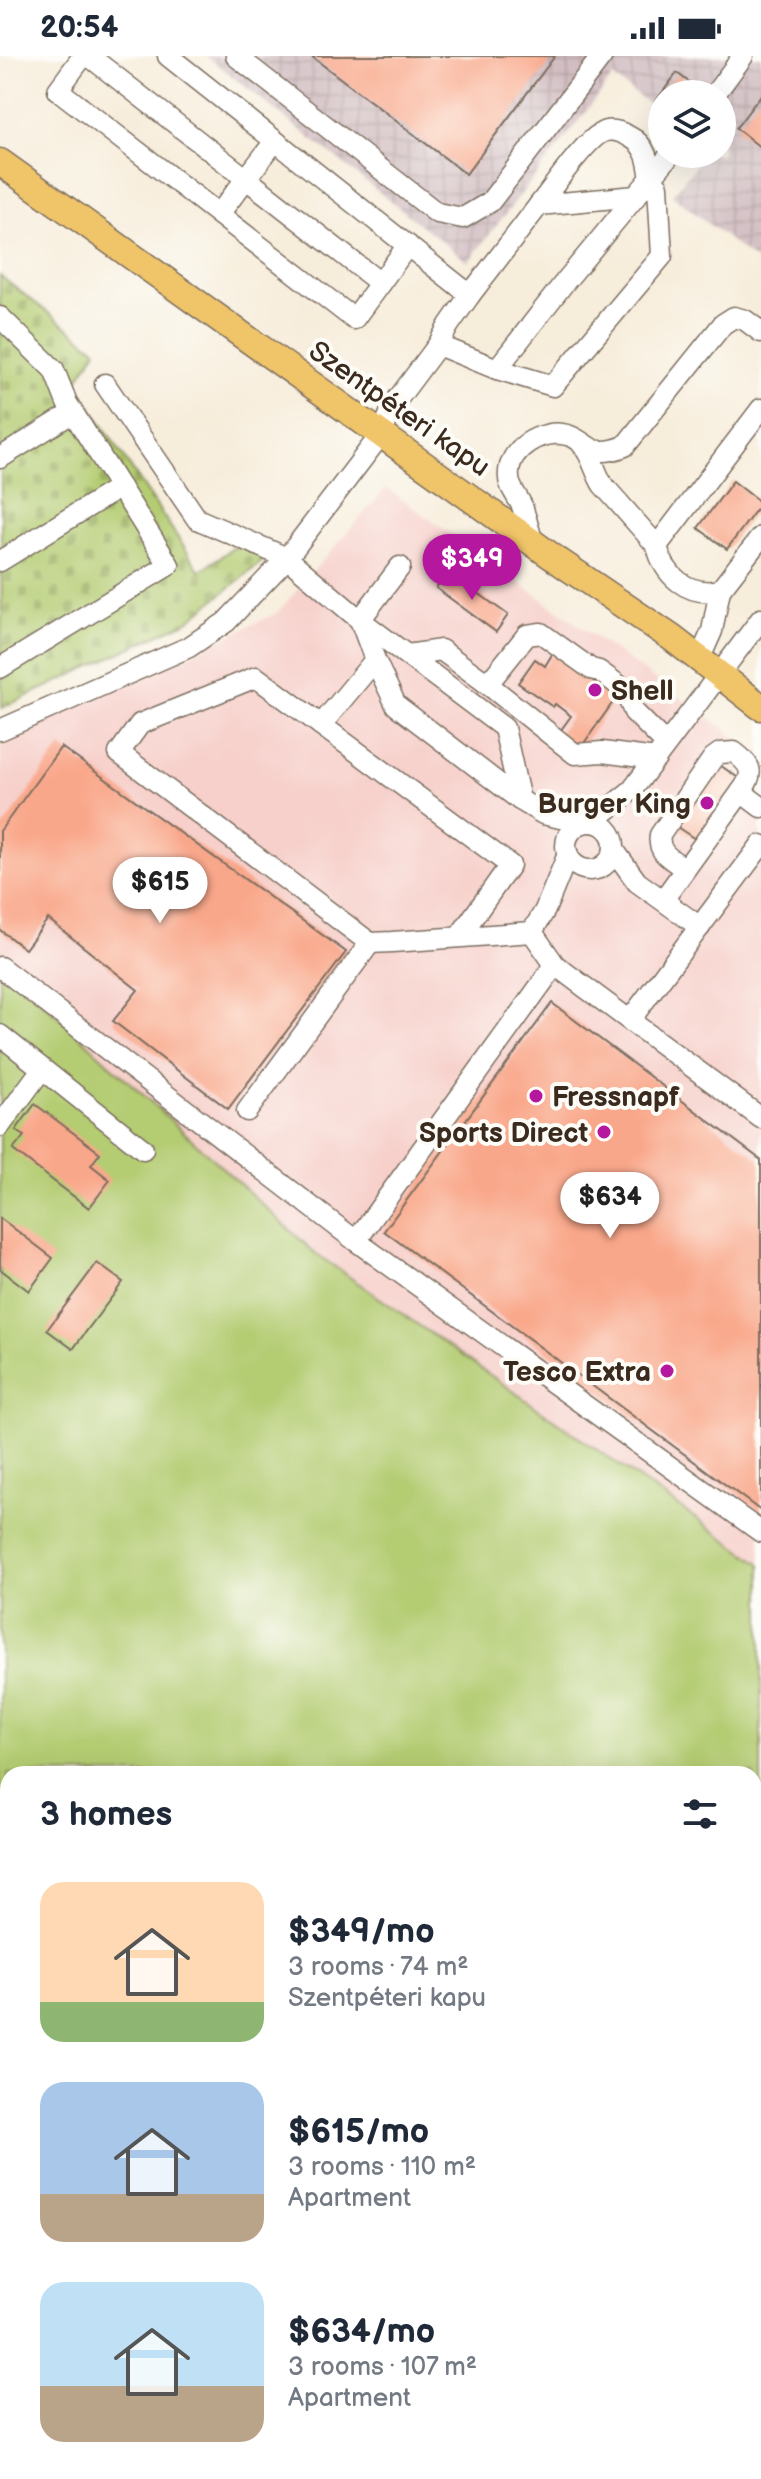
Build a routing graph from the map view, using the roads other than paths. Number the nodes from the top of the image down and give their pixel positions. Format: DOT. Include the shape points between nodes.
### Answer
graph roads {
  1 [pos="86,56"];
  2 [pos="168,56"];
  3 [pos="236,56"];
  4 [pos="602,56"];
  5 [pos="743,56"];
  6 [pos="725,80"];
  7 [pos="275,141"];
  8 [pos="0,162"];
  9 [pos="663,168"];
  10 [pos="247,179"];
  11 [pos="655,183"];
  12 [pos="636,196"];
  13 [pos="539,205"];
  14 [pos="219,214"];
  15 [pos="408,245"];
  16 [pos="380,283"];
  17 [pos="470,295"];
  18 [pos="0,317"];
  19 [pos="761,332"];
  20 [pos="438,345"];
  21 [pos="497,369"];
  22 [pos="105,384"];
  23 [pos="761,409"];
  24 [pos="72,413"];
  25 [pos="382,433"];
  26 [pos="578,440"];
  27 [pos="0,458"];
  28 [pos="120,487"];
  29 [pos="761,537"];
  30 [pos="533,542"];
  31 [pos="657,546"];
  32 [pos="287,558"];
  33 [pos="0,561"];
  34 [pos="400,567"];
  35 [pos="720,590"];
  36 [pos="761,619"];
  37 [pos="360,620"];
  38 [pos="407,655"];
  39 [pos="700,658"];
  40 [pos="375,660"];
  41 [pos="0,668"];
  42 [pos="720,677"];
  43 [pos="485,682"];
  44 [pos="761,707"];
  45 [pos="321,725"];
  46 [pos="0,730"];
  47 [pos="661,752"];
  48 [pos="632,790"];
  49 [pos="741,792"];
  50 [pos="520,800"];
  51 [pos="761,807"];
  52 [pos="543,814"];
  53 [pos="587,823"];
  54 [pos="761,845"];
  55 [pos="614,846"];
  56 [pos="567,852"];
  57 [pos="684,868"];
  58 [pos="595,869"];
  59 [pos="637,882"];
  60 [pos="663,900"];
  61 [pos="545,910"];
  62 [pos="700,927"];
  63 [pos="532,932"];
  64 [pos="459,937"];
  65 [pos="370,943"];
  66 [pos="555,965"];
  67 [pos="0,967"];
  68 [pos="630,1020"];
  69 [pos="0,1035"];
  70 [pos="42,1069"];
  71 [pos="247,1111"];
  72 [pos="761,1118"];
  73 [pos="0,1126"];
  74 [pos="143,1149"];
  75 [pos="356,1241"];
  76 [pos="761,1532"];
  1 -- 10 [label="street"];
  1 -- 14 [label="street" via="58,90"];
  2 -- 7 [label="street"];
  3 -- 4 [label="street" via="437,213 463,218 490,202"];
  5 -- 6 [label="street"];
  7 -- 10 [label="street"];
  7 -- 15 [label="street"];
  8 -- 25 [label="main road, Szentpéteri kapu"];
  9 -- 11 [label="street"];
  10 -- 14 [label="street"];
  10 -- 16 [label="street"];
  11 -- 12 [label="street"];
  11 -- 13 [label="street" via="636,139 606,131 591,138"];
  11 -- 21 [label="street" via="662,256 553,386"];
  12 -- 13 [label="street"];
  12 -- 21 [label="street"];
  13 -- 17 [label="street"];
  14 -- 16 [label="street" via="354,319"];
  15 -- 16 [label="street"];
  15 -- 17 [label="street"];
  17 -- 20 [label="street"];
  18 -- 24 [label="street" via="54,370"];
  19 -- 26 [label="street" via="734,317 723,324 625,446 595,450"];
  20 -- 21 [label="street"];
  20 -- 25 [label="street" via="394,404"];
  22 -- 32 [label="street" via="197,519"];
  23 -- 31 [label="street"];
  24 -- 27 [label="street"];
  24 -- 28 [label="street"];
  25 -- 30 [label="main road, Szentpéteri kapu"];
  25 -- 32 [label="street"];
  26 -- 30 [label="street" via="565,434 530,440 511,465 509,478"];
  26 -- 31 [label="street" via="591,454 603,485"];
  28 -- 33 [label="street"];
  28 -- 41 [label="street" via="169,565"];
  29 -- 35 [label="street"];
  30 -- 39 [label="main road, Szentpéteri kapu"];
  31 -- 35 [label="street" via="674,580 699,591"];
  32 -- 37 [label="street"];
  32 -- 46 [label="street" via="226,622 189,647"];
  34 -- 37 [label="street"];
  35 -- 39 [label="street"];
  36 -- 42 [label="street"];
  37 -- 38 [label="street"];
  37 -- 40 [label="street"];
  38 -- 43 [label="street" via="441,650"];
  38 -- 50 [label="street" via="504,728"];
  39 -- 42 [label="main road, Szentpéteri kapu"];
  40 -- 45 [label="street"];
  40 -- 50 [label="street" via="396,705"];
  42 -- 44 [label="main road, Szentpéteri kapu"];
  42 -- 47 [label="street"];
  43 -- 47 [label="street" via="575,754"];
  43 -- 47 [label="street" via="527,635 541,633 624,689"];
  45 -- 64 [label="street" via="510,865"];
  45 -- 65 [label="street" via="256,677 140,724 119,753"];
  47 -- 48 [label="street"];
  48 -- 53 [label="street"];
  48 -- 55 [label="street"];
  49 -- 51 [label="street"];
  49 -- 57 [label="street"];
  49 -- 57 [label="street" via="749,781 749,767 734,752 720,753 660,835 664,854"];
  50 -- 52 [label="street"];
  52 -- 53 [label="street"];
  52 -- 56 [label="street"];
  53 -- 55 [label="street" via="605,827"];
  53 -- 56 [label="street" via="569,836"];
  54 -- 62 [label="street"];
  55 -- 58 [label="street" via="607,863"];
  55 -- 59 [label="street"];
  56 -- 58 [label="street" via="577,866"];
  56 -- 61 [label="street"];
  57 -- 60 [label="street"];
  58 -- 59 [label="street"];
  58 -- 61 [label="street"];
  59 -- 60 [label="street"];
  60 -- 62 [label="street"];
  61 -- 63 [label="street"];
  62 -- 68 [label="street"];
  63 -- 64 [label="street"];
  63 -- 66 [label="street"];
  64 -- 65 [label="street"];
  65 -- 71 [label="street"];
  66 -- 68 [label="street"];
  66 -- 75 [label="street"];
  67 -- 75 [label="street"];
  68 -- 72 [label="street"];
  69 -- 70 [label="street"];
  70 -- 73 [label="street"];
  70 -- 74 [label="street"];
  75 -- 76 [label="street"];
}
